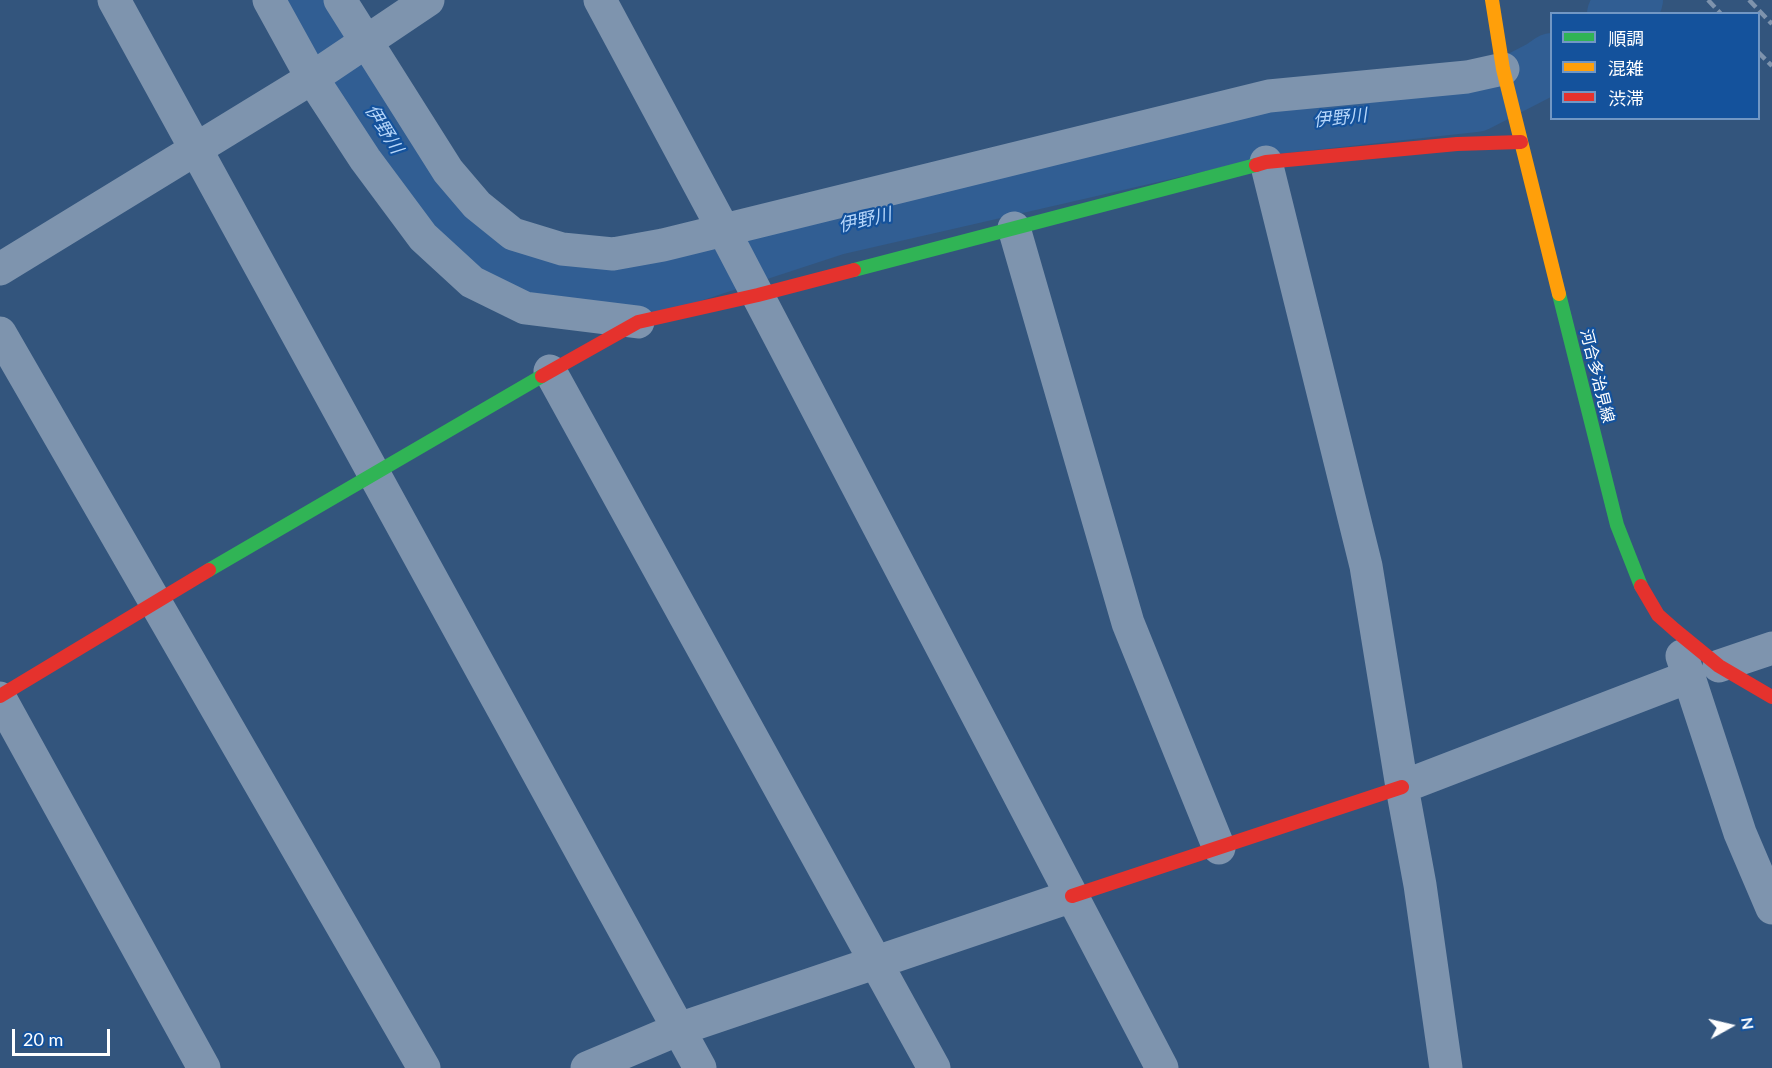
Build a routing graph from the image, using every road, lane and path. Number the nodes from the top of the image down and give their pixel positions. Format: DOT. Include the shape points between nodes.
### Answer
graph roads {
  1 [pos="114,0"];
  2 [pos="269,0"];
  3 [pos="340,0"];
  4 [pos="428,0"];
  5 [pos="600,0"];
  6 [pos="1492,0"];
  7 [pos="367,40"];
  8 [pos="1503,69"];
  9 [pos="312,78"];
  10 [pos="1521,142"];
  11 [pos="195,149"];
  12 [pos="1266,162"];
  13 [pos="1014,228"];
  14 [pos="723,229"];
  15 [pos="0,269"];
  16 [pos="758,295"];
  17 [pos="639,322"];
  18 [pos="0,333"];
  19 [pos="550,371"];
  20 [pos="375,475"];
  21 [pos="156,601"];
  22 [pos="1675,630"];
  23 [pos="1772,648"];
  24 [pos="1719,666"];
  25 [pos="1688,678"];
  26 [pos="0,697"];
  27 [pos="1772,697"];
  28 [pos="1402,787"];
  29 [pos="1219,848"];
  30 [pos="1072,896"];
  31 [pos="1772,908"];
  32 [pos="876,962"];
  33 [pos="679,1029"];
  34 [pos="204,1068"];
  35 [pos="424,1068"];
  36 [pos="587,1068"];
  37 [pos="700,1068"];
  38 [pos="934,1068"];
  39 [pos="1162,1068"];
  40 [pos="1446,1068"];
  1 -- 11 [label="street"];
  2 -- 9 [label="street"];
  3 -- 7 [label="street"];
  4 -- 7 [label="street"];
  5 -- 14 [label="street"];
  6 -- 8 [label="street, 河合多治見線"];
  7 -- 9 [label="street"];
  7 -- 14 [label="street" via="448,171 477,205 513,234 562,249 613,254"];
  8 -- 10 [label="street, 河合多治見線"];
  8 -- 14 [label="street" via="1467,77 1269,96"];
  9 -- 11 [label="street"];
  9 -- 17 [label="street" via="364,159 423,237 472,282 525,308"];
  10 -- 12 [label="street" via="1457,144"];
  10 -- 22 [label="street, 河合多治見線" via="1617,525 1637,580 1658,615"];
  11 -- 15 [label="street"];
  11 -- 20 [label="street"];
  12 -- 13 [label="street"];
  12 -- 28 [label="street" via="1366,566"];
  13 -- 16 [label="street"];
  13 -- 29 [label="street" via="1128,624"];
  14 -- 16 [label="street"];
  16 -- 17 [label="street"];
  16 -- 30 [label="street"];
  17 -- 19 [label="street"];
  18 -- 21 [label="street"];
  19 -- 20 [label="street"];
  19 -- 32 [label="street"];
  20 -- 21 [label="street"];
  20 -- 33 [label="street"];
  21 -- 26 [label="street"];
  21 -- 35 [label="street"];
  22 -- 24 [label="street, 河合多治見線"];
  22 -- 25 [label="street"];
  23 -- 24 [label="street"];
  24 -- 27 [label="street, 河合多治見線"];
  25 -- 28 [label="street"];
  25 -- 31 [label="street" via="1740,833"];
  26 -- 34 [label="street"];
  28 -- 29 [label="street"];
  28 -- 40 [label="street"];
  29 -- 30 [label="street"];
  30 -- 32 [label="street"];
  30 -- 39 [label="street"];
  32 -- 33 [label="street"];
  32 -- 38 [label="street"];
  33 -- 36 [label="street"];
  33 -- 37 [label="street"];
}
